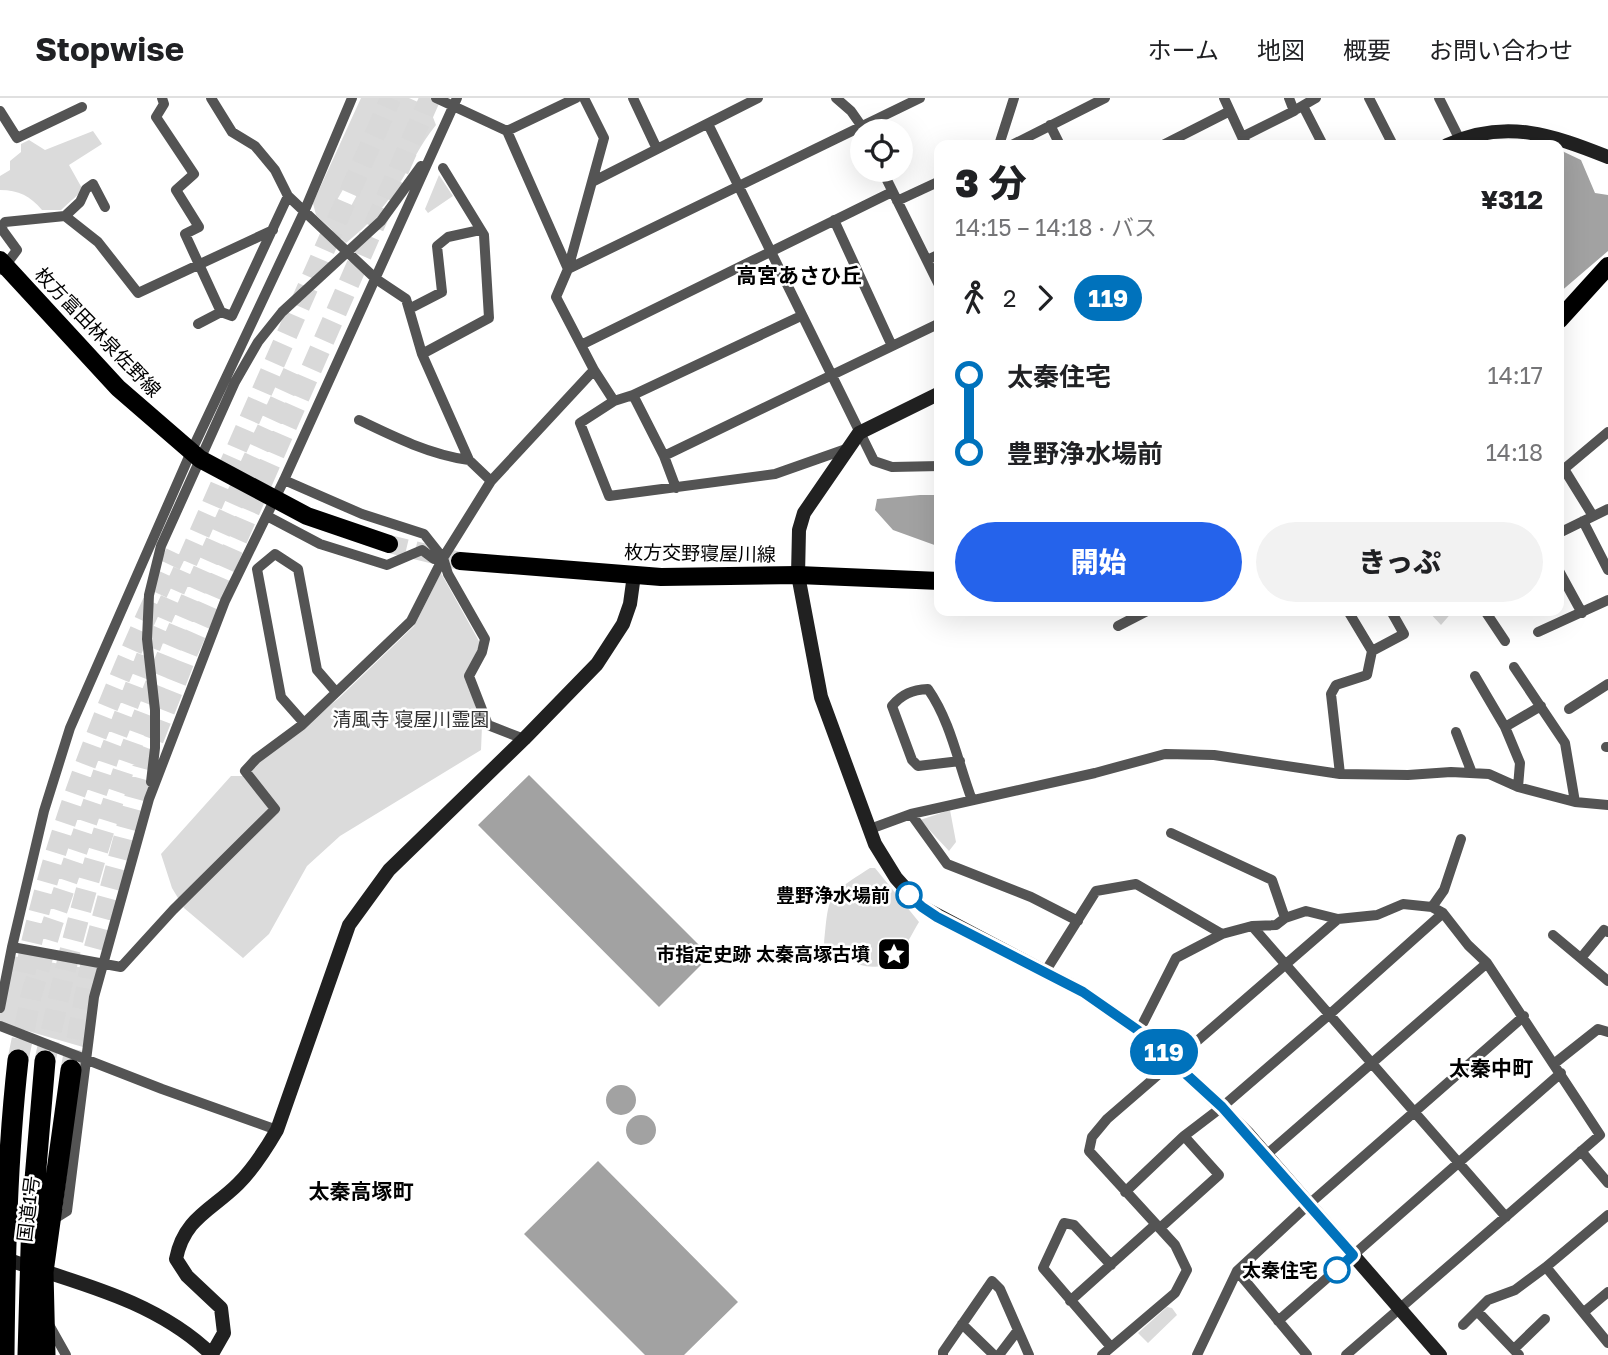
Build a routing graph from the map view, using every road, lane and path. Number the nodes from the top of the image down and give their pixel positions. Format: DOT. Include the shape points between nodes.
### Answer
graph roads {
  1 [pos="162,98"];
  2 [pos="212,98"];
  3 [pos="352,98"];
  4 [pos="436,98"];
  5 [pos="584,98"];
  6 [pos="633,98"];
  7 [pos="758,98"];
  8 [pos="835,98"];
  9 [pos="919,98"];
  10 [pos="1014,98"];
  11 [pos="1105,98"];
  12 [pos="1224,98"];
  13 [pos="1290,98"];
  14 [pos="1316,98"];
  15 [pos="1439,98"];
  16 [pos="570,99"];
  17 [pos="1372,99"];
  18 [pos="1090,101"];
  19 [pos="455,102"];
  20 [pos="82,107"];
  21 [pos="1298,108"];
  22 [pos="0,111"];
  23 [pos="1230,111"];
  24 [pos="857,119"];
  25 [pos="882,119"];
  26 [pos="708,124"];
  27 [pos="1050,125"];
  28 [pos="507,131"];
  29 [pos="850,135"];
  30 [pos="1519,139"];
  31 [pos="1001,140"];
  32 [pos="1022,140"];
  33 [pos="1058,140"];
  34 [pos="1173,140"];
  35 [pos="1244,140"];
  36 [pos="1247,140"];
  37 [pos="1320,140"];
  38 [pos="1391,140"];
  39 [pos="1453,140"];
  40 [pos="1466,140"];
  41 [pos="657,149"];
  42 [pos="430,154"];
  43 [pos="1608,157"];
  44 [pos="443,168"];
  45 [pos="592,182"];
  46 [pos="887,182"];
  47 [pos="934,183"];
  48 [pos="739,187"];
  49 [pos="288,196"];
  50 [pos="894,197"];
  51 [pos="105,207"];
  52 [pos="304,212"];
  53 [pos="65,216"];
  54 [pos="834,220"];
  55 [pos="273,230"];
  56 [pos="480,230"];
  57 [pos="772,250"];
  58 [pos="934,257"];
  59 [pos="927,260"];
  60 [pos="200,264"];
  61 [pos="2,266"];
  62 [pos="1608,266"];
  63 [pos="568,270"];
  64 [pos="934,275"];
  65 [pos="376,279"];
  66 [pos="410,309"];
  67 [pos="221,312"];
  68 [pos="1564,314"];
  69 [pos="801,316"];
  70 [pos="198,324"];
  71 [pos="934,326"];
  72 [pos="581,345"];
  73 [pos="892,346"];
  74 [pos="422,354"];
  75 [pos="594,370"];
  76 [pos="830,375"];
  77 [pos="633,395"];
  78 [pos="934,396"];
  79 [pos="614,401"];
  80 [pos="359,420"];
  81 [pos="1608,432"];
  82 [pos="859,433"];
  83 [pos="846,449"];
  84 [pos="196,455"];
  85 [pos="664,456"];
  86 [pos="469,460"];
  87 [pos="934,466"];
  88 [pos="284,480"];
  89 [pos="491,481"];
  90 [pos="676,488"];
  91 [pos="1608,509"];
  92 [pos="267,516"];
  93 [pos="1588,519"];
  94 [pos="1564,531"];
  95 [pos="389,544"];
  96 [pos="451,559"];
  97 [pos="1608,569"];
  98 [pos="634,575"];
  99 [pos="798,575"];
  100 [pos="1564,580"];
  101 [pos="934,581"];
  102 [pos="1608,600"];
  103 [pos="1582,613"];
  104 [pos="1137,616"];
  105 [pos="1351,616"];
  106 [pos="1394,616"];
  107 [pos="1488,616"];
  108 [pos="1118,626"];
  109 [pos="1538,632"];
  110 [pos="1505,641"];
  111 [pos="1372,651"];
  112 [pos="1514,667"];
  113 [pos="1475,676"];
  114 [pos="1608,684"];
  115 [pos="336,692"];
  116 [pos="1541,706"];
  117 [pos="1569,709"];
  118 [pos="304,723"];
  119 [pos="1505,727"];
  120 [pos="1456,732"];
  121 [pos="524,739"];
  122 [pos="960,761"];
  123 [pos="1472,773"];
  124 [pos="1340,774"];
  125 [pos="1518,786"];
  126 [pos="149,799"];
  127 [pos="972,800"];
  128 [pos="1575,803"];
  129 [pos="1608,804"];
  130 [pos="911,814"];
  131 [pos="870,829"];
  132 [pos="1171,833"];
  133 [pos="1461,839"];
  134 [pos="1432,907"];
  135 [pos="1443,913"];
  136 [pos="1285,918"];
  137 [pos="1338,919"];
  138 [pos="1078,921"];
  139 [pos="1252,926"];
  140 [pos="1608,932"];
  141 [pos="1222,934"];
  142 [pos="1553,935"];
  143 [pos="12,947"];
  144 [pos="1581,958"];
  145 [pos="104,963"];
  146 [pos="1488,963"];
  147 [pos="1286,965"];
  148 [pos="1045,972"];
  149 [pos="1608,981"];
  150 [pos="0,1008"];
  151 [pos="1330,1014"];
  152 [pos="1524,1016"];
  153 [pos="0,1026"];
  154 [pos="1139,1031"];
  155 [pos="1608,1032"];
  156 [pos="45,1061"];
  157 [pos="1175,1062"];
  158 [pos="1372,1063"];
  159 [pos="78,1064"];
  160 [pos="1558,1068"];
  161 [pos="1222,1107"];
  162 [pos="0,1111"];
  163 [pos="1415,1113"];
  164 [pos="276,1130"];
  165 [pos="1184,1136"];
  166 [pos="1581,1152"];
  167 [pos="1266,1155"];
  168 [pos="1457,1162"];
  169 [pos="1607,1179"];
  170 [pos="1125,1192"];
  171 [pos="1308,1205"];
  172 [pos="1608,1215"];
  173 [pos="1506,1217"];
  174 [pos="40,1218"];
  175 [pos="1158,1226"];
  176 [pos="1353,1255"];
  177 [pos="0,1257"];
  178 [pos="1111,1265"];
  179 [pos="1546,1267"];
  180 [pos="1237,1271"];
  181 [pos="43,1272"];
  182 [pos="1608,1292"];
  183 [pos="1070,1301"];
  184 [pos="1399,1308"];
  185 [pos="1477,1311"];
  186 [pos="1584,1312"];
  187 [pos="43,1315"];
  188 [pos="1545,1319"];
  189 [pos="1278,1321"];
  190 [pos="962,1324"];
  191 [pos="1462,1325"];
  192 [pos="1018,1330"];
  193 [pos="1608,1343"];
  194 [pos="1107,1351"];
  195 [pos="1516,1352"];
  196 [pos="4,1355"];
  197 [pos="28,1355"];
  198 [pos="45,1355"];
  199 [pos="66,1355"];
  200 [pos="212,1355"];
  201 [pos="943,1355"];
  202 [pos="996,1355"];
  203 [pos="1029,1355"];
  204 [pos="1198,1355"];
  205 [pos="1307,1355"];
  206 [pos="1346,1355"];
  207 [pos="1440,1355"];
  1 -- 60 [label="street" via="164,104 156,117 194,174 176,190 199,227 185,234"];
  2 -- 49 [label="street" via="232,132 255,146 275,170"];
  3 -- 52 [label="street"];
  4 -- 19 [label="street"];
  5 -- 45 [label="street" via="604,138"];
  6 -- 41 [label="street"];
  7 -- 26 [label="street"];
  8 -- 24 [label="street"];
  9 -- 25 [label="street"];
  10 -- 31 [label="street"];
  11 -- 18 [label="street"];
  12 -- 23 [label="street"];
  13 -- 21 [label="street"];
  14 -- 21 [label="street"];
  15 -- 39 [label="street"];
  16 -- 28 [label="street"];
  17 -- 38 [label="street"];
  18 -- 27 [label="street"];
  19 -- 28 [label="street"];
  19 -- 42 [label="street"];
  20 -- 22 [label="street" via="17,138"];
  21 -- 36 [label="street"];
  21 -- 37 [label="street"];
  23 -- 34 [label="street"];
  23 -- 35 [label="street"];
  26 -- 41 [label="street"];
  26 -- 48 [label="street"];
  27 -- 32 [label="street"];
  27 -- 33 [label="street"];
  28 -- 63 [label="street"];
  29 -- 48 [label="street"];
  30 -- 40 [label="street" via="1504,131"];
  30 -- 43 [label="street" via="1562,138"];
  41 -- 45 [label="street"];
  42 -- 65 [label="street"];
  42 -- 84 [label="street" via="381,221 282,312 258,342"];
  44 -- 56 [label="street"];
  45 -- 63 [label="street"];
  46 -- 50 [label="street"];
  47 -- 50 [label="street"];
  48 -- 57 [label="street"];
  48 -- 63 [label="street"];
  49 -- 52 [label="street"];
  49 -- 55 [label="street"];
  50 -- 54 [label="street"];
  50 -- 59 [label="street"];
  51 -- 53 [label="street" via="93,184"];
  52 -- 65 [label="street"];
  52 -- 84 [label="street"];
  53 -- 60 [label="street" via="98,242 138,293"];
  53 -- 61 [label="street" via="5,222 1,228 17,250"];
  54 -- 57 [label="street"];
  54 -- 73 [label="street"];
  55 -- 60 [label="street"];
  55 -- 67 [label="street" via="232,316"];
  56 -- 66 [label="street" via="448,237 436,246 442,292"];
  56 -- 74 [label="street" via="489,318"];
  57 -- 69 [label="street"];
  57 -- 72 [label="street"];
  58 -- 59 [label="street"];
  59 -- 64 [label="street"];
  60 -- 67 [label="street"];
  61 -- 84 [label="main road, 枚方富田林泉佐野線" via="118,388"];
  62 -- 68 [label="main road"];
  63 -- 72 [label="street" via="556,297"];
  65 -- 66 [label="street" via="406,299"];
  65 -- 88 [label="street"];
  66 -- 74 [label="street"];
  67 -- 70 [label="street"];
  69 -- 76 [label="street"];
  69 -- 77 [label="street"];
  71 -- 73 [label="street"];
  72 -- 75 [label="street"];
  73 -- 76 [label="street"];
  74 -- 86 [label="street"];
  75 -- 79 [label="street"];
  75 -- 89 [label="street"];
  76 -- 82 [label="street"];
  76 -- 85 [label="street"];
  77 -- 79 [label="street"];
  77 -- 85 [label="street"];
  78 -- 82 [label="street"];
  79 -- 90 [label="street" via="580,423 609,496"];
  80 -- 86 [label="street" via="396,438"];
  81 -- 93 [label="street" via="1564,469"];
  82 -- 83 [label="street"];
  82 -- 87 [label="street" via="874,461 892,467"];
  83 -- 90 [label="street" via="775,474"];
  83 -- 99 [label="street" via="804,513 797,548"];
  84 -- 95 [label="main road" via="307,516"];
  84 -- 126 [label="street" via="161,546 149,595 147,639 155,710"];
  84 -- 143 [label="street" via="70,728 44,811"];
  85 -- 90 [label="street"];
  86 -- 89 [label="street"];
  88 -- 92 [label="street"];
  88 -- 96 [label="street" via="362,514 424,534"];
  89 -- 96 [label="street"];
  91 -- 93 [label="street"];
  92 -- 96 [label="street" via="320,544 387,565 422,550 434,559"];
  92 -- 126 [label="street" via="225,601"];
  93 -- 94 [label="street"];
  93 -- 97 [label="street"];
  96 -- 98 [label="main road, 枚方交野寝屋川線"];
  96 -- 115 [label="street" via="411,621"];
  96 -- 121 [label="street" via="448,574 485,639 469,676 488,725"];
  98 -- 99 [label="main road, 枚方交野寝屋川線"];
  98 -- 121 [label="street" via="623,624 597,664"];
  99 -- 101 [label="main road, 枚方交野寝屋川線"];
  99 -- 131 [label="street" via="821,697"];
  100 -- 103 [label="street"];
  102 -- 103 [label="street"];
  103 -- 109 [label="street"];
  104 -- 108 [label="street"];
  105 -- 111 [label="street"];
  106 -- 111 [label="street" via="1404,634"];
  107 -- 110 [label="street"];
  111 -- 124 [label="street" via="1367,675 1336,685 1331,694"];
  112 -- 116 [label="street"];
  113 -- 119 [label="street"];
  114 -- 117 [label="street"];
  115 -- 118 [label="street"];
  115 -- 118 [label="street" via="317,670 298,569 275,555 257,569 281,697"];
  116 -- 119 [label="street"];
  116 -- 128 [label="street" via="1565,743"];
  118 -- 145 [label="street" via="245,771 275,808 121,967"];
  119 -- 125 [label="street" via="1520,762"];
  120 -- 123 [label="street"];
  121 -- 164 [label="street" via="389,870 349,925"];
  122 -- 122 [label="street" via="928,689 899,697 892,706 912,760 918,766"];
  122 -- 127 [label="street"];
  123 -- 124 [label="street"];
  123 -- 125 [label="street" via="1489,774"];
  124 -- 127 [label="street" via="1214,755 1166,754"];
  125 -- 128 [label="street"];
  126 -- 145 [label="street"];
  127 -- 130 [label="street"];
  128 -- 129 [label="street"];
  130 -- 131 [label="street"];
  130 -- 138 [label="street" via="947,864"];
  131 -- 148 [label="street" via="896,878 922,907"];
  132 -- 136 [label="street" via="1272,880"];
  133 -- 134 [label="street" via="1444,890"];
  134 -- 135 [label="street"];
  134 -- 137 [label="street" via="1403,904 1377,915"];
  135 -- 146 [label="street"];
  135 -- 151 [label="street"];
  136 -- 137 [label="street" via="1306,911"];
  136 -- 139 [label="street" via="1276,925"];
  137 -- 147 [label="street"];
  138 -- 141 [label="street" via="1096,891 1136,884"];
  138 -- 148 [label="street"];
  139 -- 141 [label="street"];
  139 -- 147 [label="street"];
  140 -- 144 [label="street" via="1604,930"];
  141 -- 154 [label="street" via="1176,958"];
  142 -- 144 [label="street"];
  143 -- 145 [label="street"];
  143 -- 150 [label="street"];
  144 -- 149 [label="street"];
  145 -- 159 [label="street"];
  146 -- 152 [label="street"];
  146 -- 158 [label="street"];
  147 -- 151 [label="street"];
  147 -- 157 [label="street"];
  148 -- 154 [label="street"];
  151 -- 158 [label="street"];
  151 -- 161 [label="street"];
  152 -- 160 [label="street"];
  152 -- 163 [label="street"];
  153 -- 159 [label="street"];
  154 -- 157 [label="street"];
  155 -- 160 [label="street" via="1598,1029"];
  156 -- 174 [label="highway"];
  157 -- 161 [label="street"];
  157 -- 170 [label="street" via="1107,1119 1093,1138 1089,1151"];
  158 -- 163 [label="street"];
  158 -- 167 [label="street"];
  159 -- 164 [label="street"];
  159 -- 174 [label="highway, 国道1号"];
  160 -- 166 [label="street" via="1600,1135"];
  160 -- 168 [label="street"];
  161 -- 165 [label="street"];
  161 -- 167 [label="street"];
  162 -- 196 [label="highway" via="13,1057"];
  163 -- 168 [label="street"];
  163 -- 171 [label="street"];
  164 -- 200 [label="street" via="238,1184 196,1219 180,1240 176,1259 221,1308 224,1333"];
  165 -- 170 [label="street"];
  165 -- 175 [label="street" via="1219,1175"];
  166 -- 169 [label="street"];
  166 -- 173 [label="street"];
  167 -- 171 [label="street"];
  168 -- 173 [label="street"];
  168 -- 176 [label="street"];
  170 -- 175 [label="street"];
  171 -- 176 [label="street"];
  171 -- 180 [label="street"];
  172 -- 179 [label="street"];
  173 -- 184 [label="street"];
  174 -- 181 [label="highway, 国道1号"];
  174 -- 197 [label="highway"];
  175 -- 178 [label="street"];
  175 -- 194 [label="street" via="1175,1245 1187,1270 1175,1293"];
  176 -- 184 [label="street"];
  176 -- 189 [label="street"];
  177 -- 181 [label="street"];
  178 -- 183 [label="street"];
  178 -- 183 [label="street" via="1074,1225 1064,1223 1043,1268"];
  179 -- 185 [label="street"];
  179 -- 186 [label="street"];
  180 -- 189 [label="street"];
  180 -- 204 [label="street"];
  181 -- 187 [label="highway, 国道1号"];
  181 -- 200 [label="street" via="123,1298 167,1319"];
  182 -- 186 [label="street"];
  183 -- 194 [label="street"];
  184 -- 206 [label="street"];
  184 -- 207 [label="street"];
  185 -- 191 [label="street"];
  185 -- 195 [label="street"];
  186 -- 193 [label="street"];
  187 -- 198 [label="highway, 国道1号"];
  187 -- 199 [label="street"];
  188 -- 195 [label="street"];
  189 -- 205 [label="street"];
  190 -- 192 [label="street" via="992,1282 1000,1289"];
  190 -- 201 [label="street"];
  190 -- 202 [label="street"];
  192 -- 202 [label="street"];
  192 -- 203 [label="street"];
}
